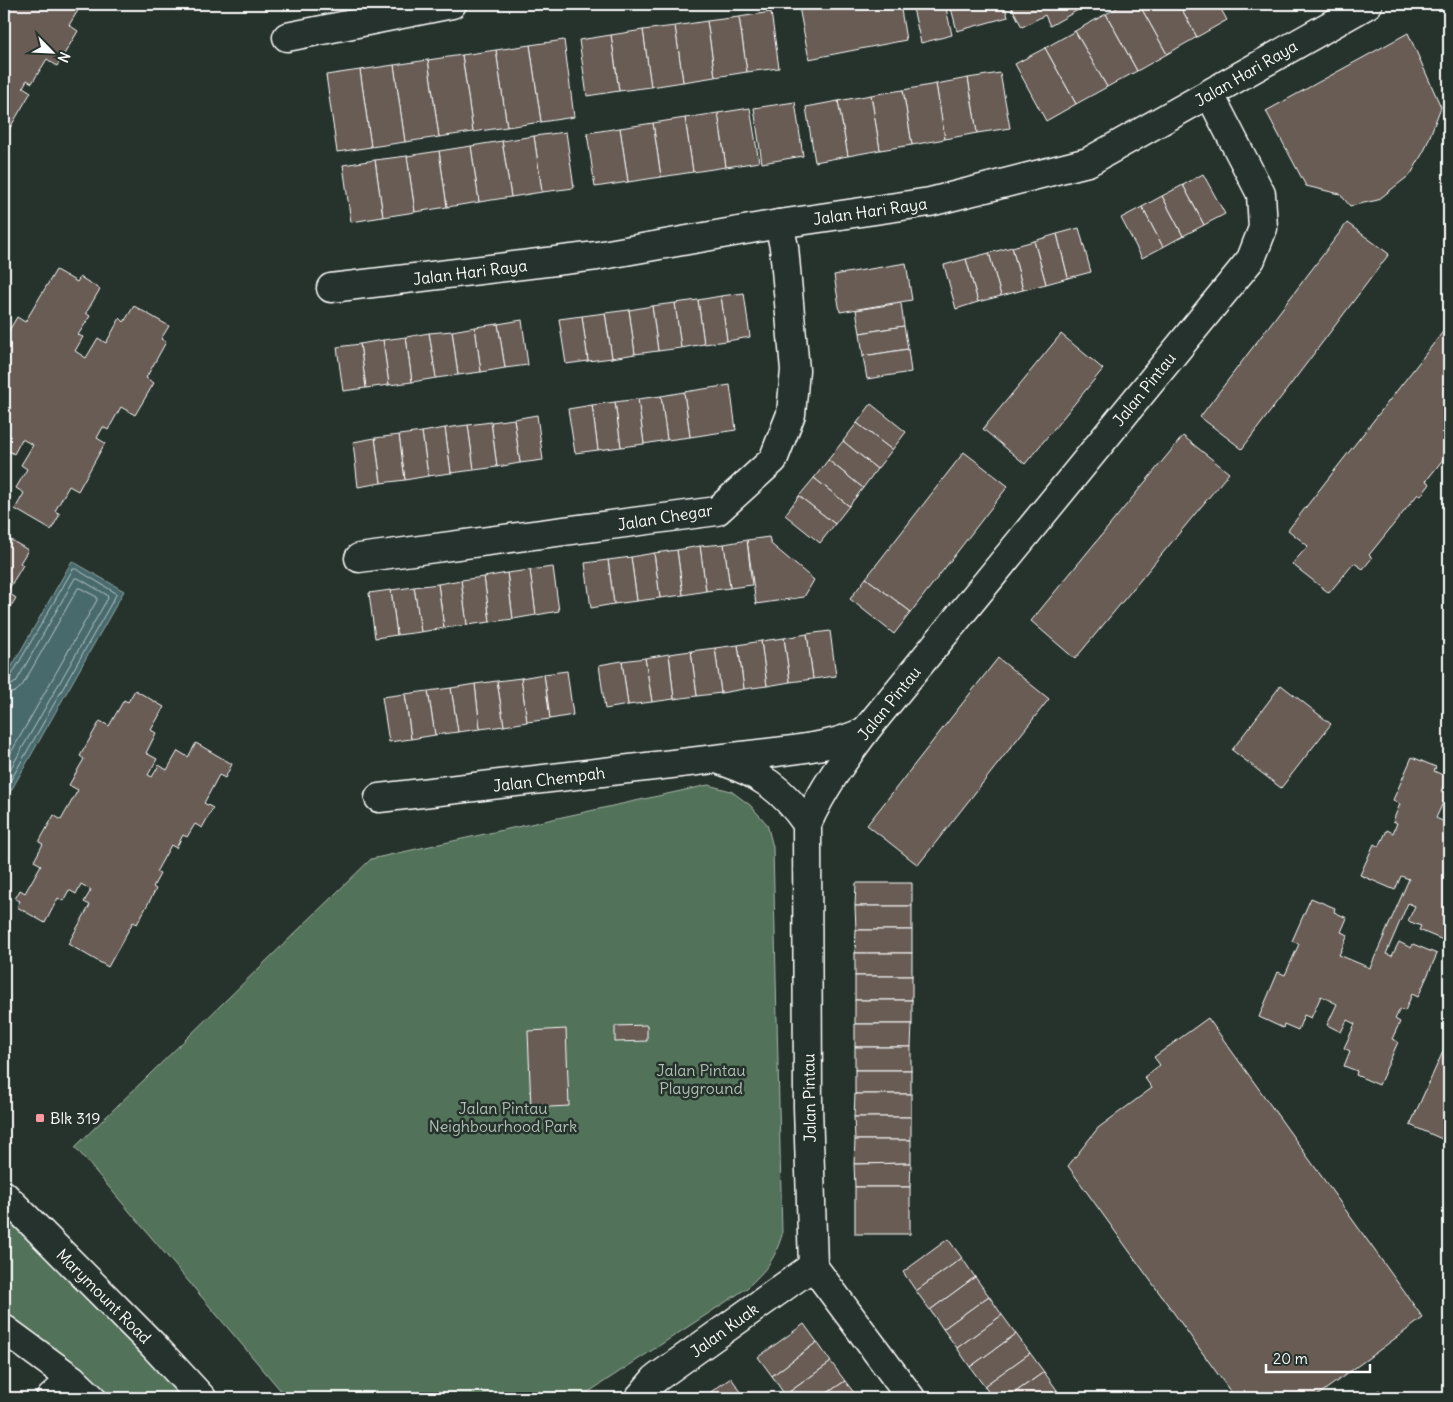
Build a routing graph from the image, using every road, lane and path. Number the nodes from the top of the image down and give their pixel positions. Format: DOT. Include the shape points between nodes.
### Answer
graph roads {
  1 [pos="452,4"];
  2 [pos="1368,4"];
  3 [pos="286,38"];
  4 [pos="1210,95"];
  5 [pos="779,224"];
  6 [pos="330,288"];
  7 [pos="359,558"];
  8 [pos="866,730"];
  9 [pos="719,760"];
  10 [pos="379,798"];
  11 [pos="807,824"];
  12 [pos="4,1195"];
  13 [pos="813,1266"];
  14 [pos="4,1329"];
  15 [pos="85,1393"];
  16 [pos="52,1398"];
  17 [pos="202,1398"];
  18 [pos="639,1398"];
  19 [pos="911,1398"];
  1 -- 3 [label="street"];
  2 -- 4 [label="street, Jalan Hari Raya"];
  4 -- 5 [label="street, Jalan Hari Raya" via="1088,162 930,202"];
  4 -- 8 [label="street, Jalan Pintau" via="1261,194 1263,228 1251,259"];
  5 -- 6 [label="street, Jalan Hari Raya" via="596,256"];
  5 -- 7 [label="street, Jalan Chegar" via="795,370 791,414 773,460 717,511"];
  8 -- 9 [label="street, Jalan Chempah" via="849,740 833,744"];
  8 -- 11 [label="street, Jalan Pintau" via="838,767"];
  9 -- 10 [label="street, Jalan Chempah"];
  9 -- 11 [label="street, Jalan Chempah" via="748,770 775,786 796,807"];
  11 -- 13 [label="street, Jalan Pintau" via="808,1107"];
  12 -- 17 [label="street, Marymount Road"];
  13 -- 18 [label="street, Jalan Kuak" via="655,1379"];
  13 -- 19 [label="street"];
  14 -- 15 [label="street"];
  15 -- 16 [label="street"];
}
